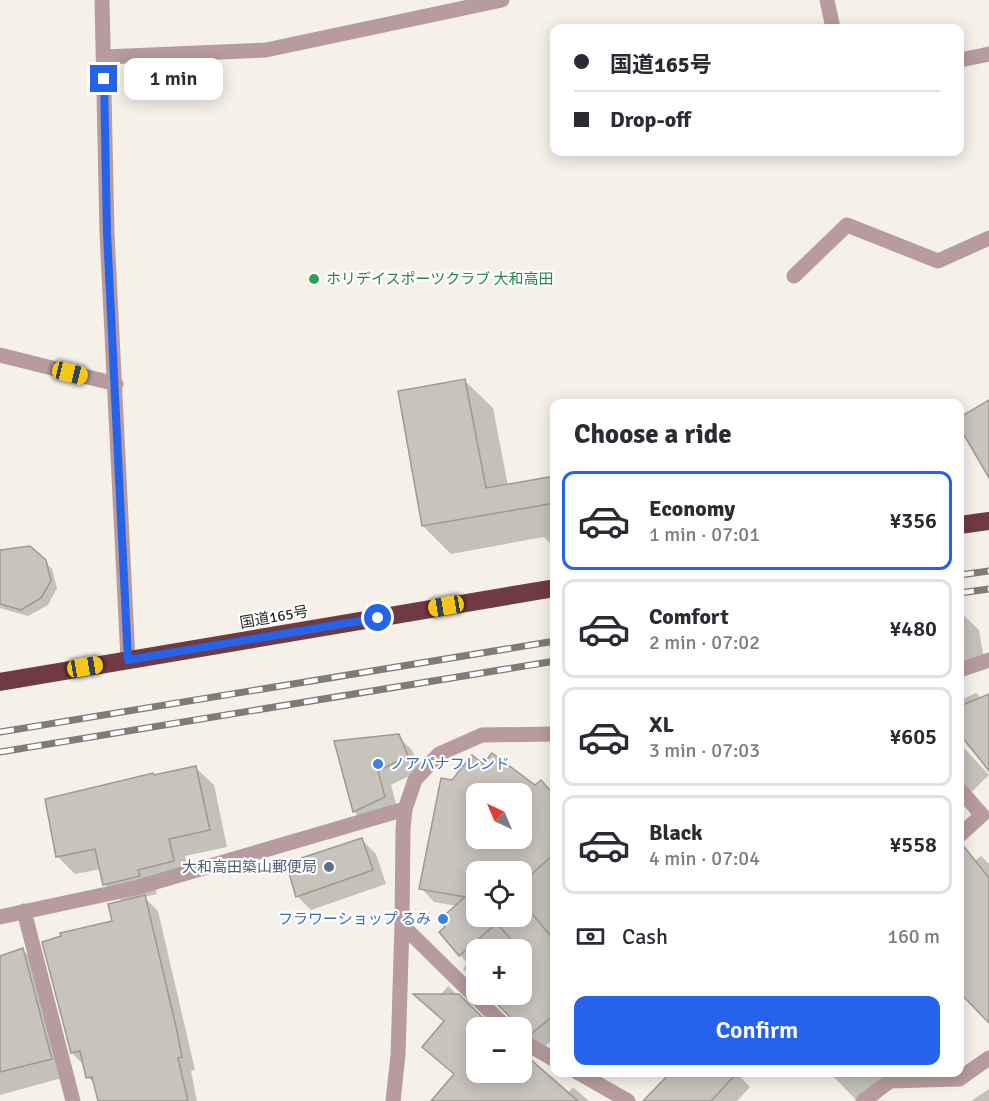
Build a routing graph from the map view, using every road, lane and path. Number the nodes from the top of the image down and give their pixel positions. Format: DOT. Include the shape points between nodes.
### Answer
graph roads {
  1 [pos="102,0"];
  2 [pos="502,0"];
  3 [pos="827,0"];
  4 [pos="832,24"];
  5 [pos="989,54"];
  6 [pos="104,57"];
  7 [pos="964,59"];
  8 [pos="989,238"];
  9 [pos="794,276"];
  10 [pos="0,355"];
  11 [pos="116,384"];
  12 [pos="989,521"];
  13 [pos="964,524"];
  14 [pos="550,589"];
  15 [pos="128,660"];
  16 [pos="989,660"];
  17 [pos="964,669"];
  18 [pos="0,682"];
  19 [pos="550,734"];
  20 [pos="964,795"];
  21 [pos="405,809"];
  22 [pos="964,831"];
  23 [pos="24,911"];
  24 [pos="0,917"];
  25 [pos="402,925"];
  26 [pos="496,1017"];
  27 [pos="532,1047"];
  28 [pos="550,1057"];
  29 [pos="989,1058"];
  30 [pos="964,1076"];
  31 [pos="587,1077"];
  32 [pos="962,1077"];
  33 [pos="73,1101"];
  34 [pos="393,1101"];
  35 [pos="628,1101"];
  36 [pos="863,1101"];
  1 -- 6 [label="street"];
  2 -- 6 [label="street" via="266,50"];
  3 -- 4 [label="street"];
  5 -- 7 [label="street"];
  6 -- 11 [label="street" via="107,233"];
  8 -- 9 [label="street" via="938,261 848,225"];
  10 -- 11 [label="street"];
  11 -- 15 [label="street"];
  12 -- 13 [label="highway"];
  14 -- 15 [label="highway, 国道165号"];
  15 -- 18 [label="highway, 国道165号"];
  16 -- 17 [label="street"];
  19 -- 21 [label="street" via="482,735 439,754 415,780"];
  20 -- 22 [label="street" via="982,815"];
  21 -- 23 [label="street" via="135,888"];
  21 -- 25 [label="street"];
  23 -- 24 [label="street"];
  23 -- 33 [label="street"];
  25 -- 26 [label="street"];
  25 -- 34 [label="street"];
  27 -- 28 [label="street"];
  29 -- 30 [label="street"];
  31 -- 35 [label="street"];
  32 -- 36 [label="street" via="890,1081"];
}
